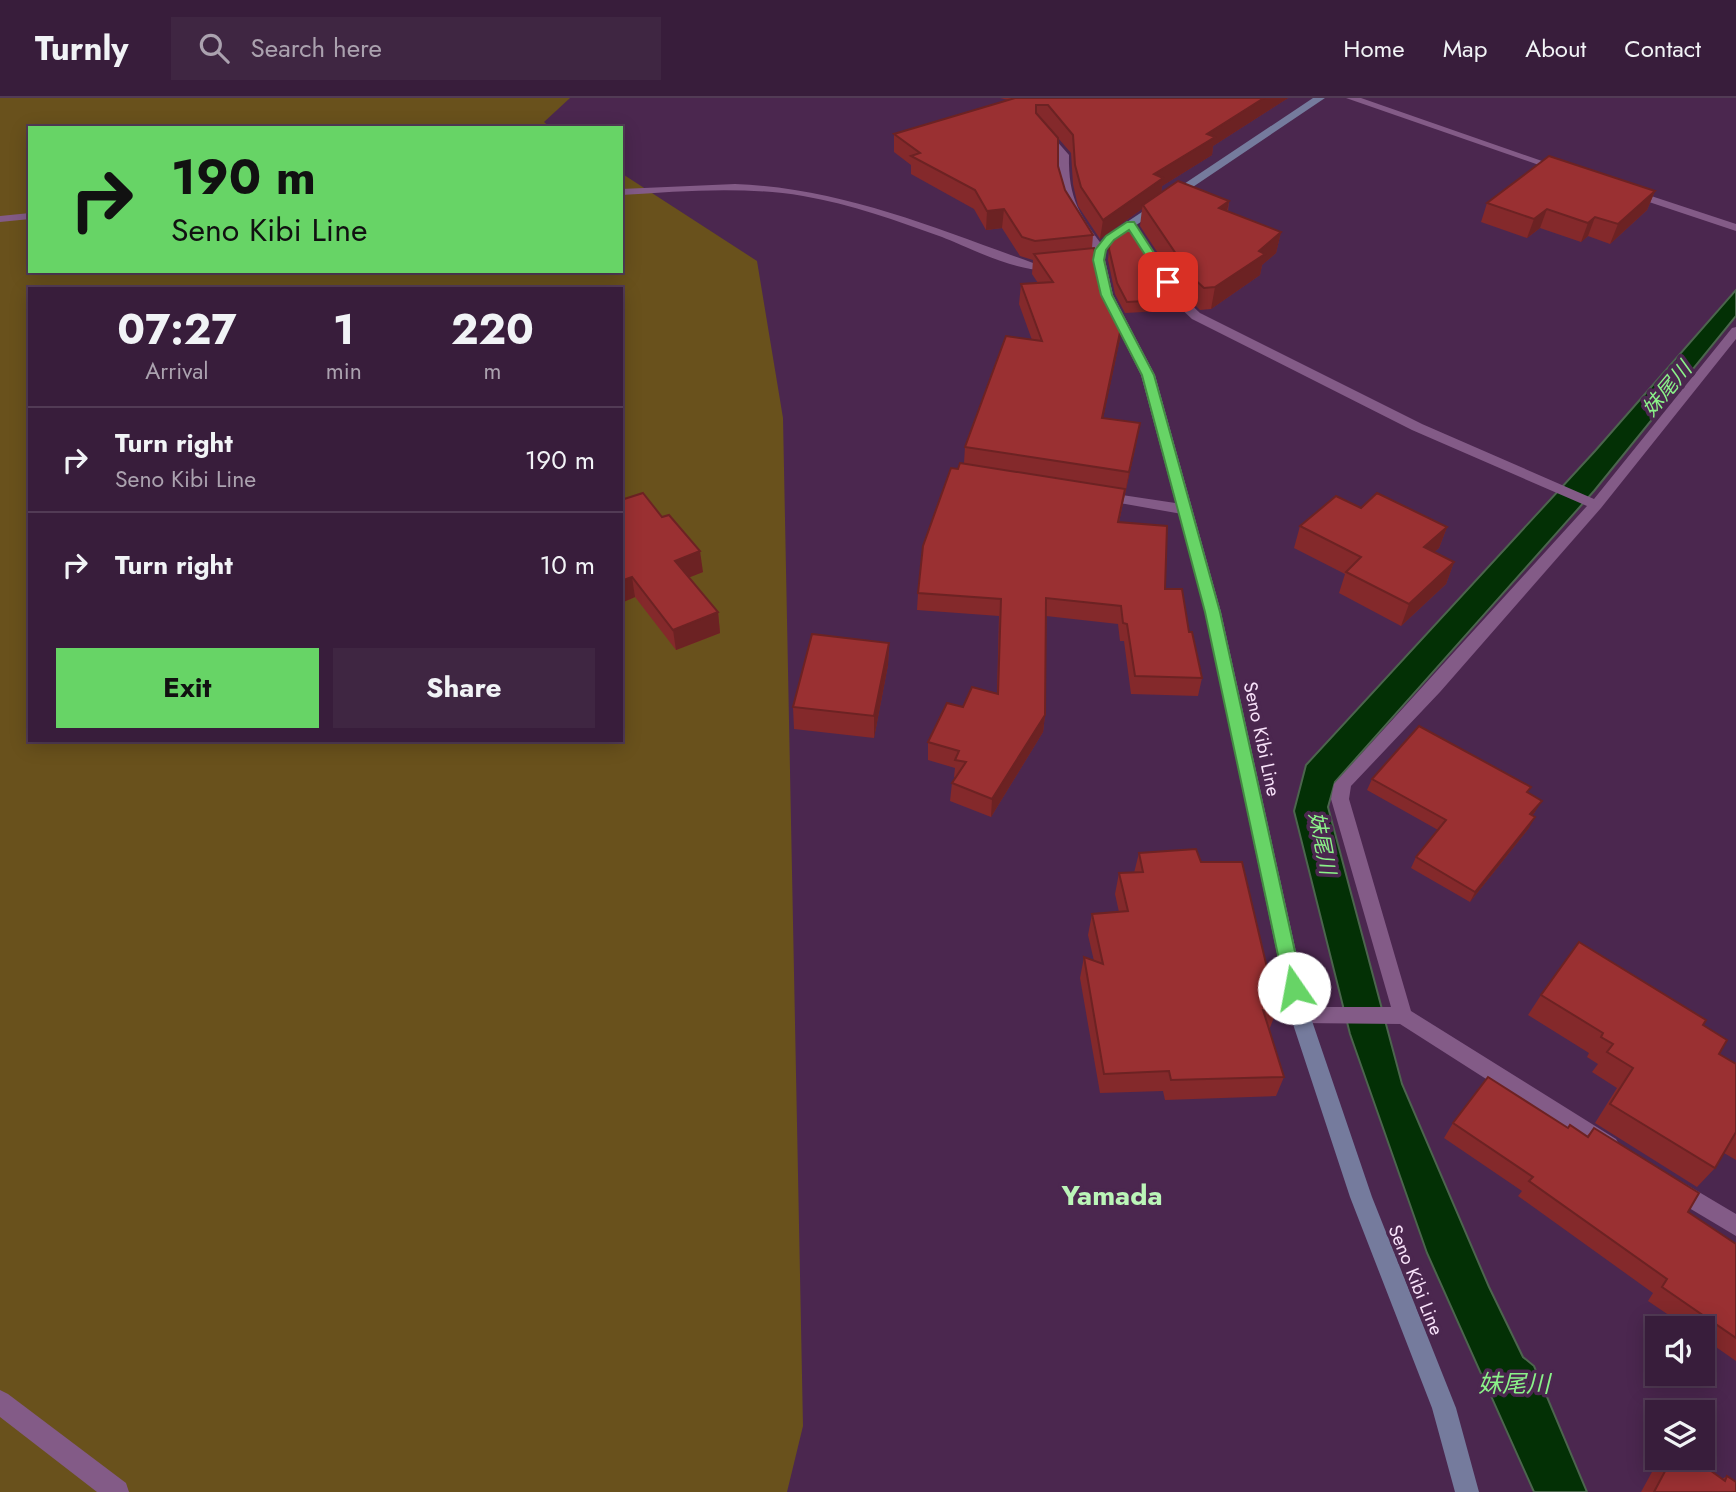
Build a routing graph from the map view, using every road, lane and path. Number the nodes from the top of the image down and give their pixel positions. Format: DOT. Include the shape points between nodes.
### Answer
graph roads {
  1 [pos="1320,98"];
  2 [pos="1351,98"];
  3 [pos="1040,127"];
  4 [pos="1569,172"];
  5 [pos="1620,189"];
  6 [pos="623,192"];
  7 [pos="28,216"];
  8 [pos="0,219"];
  9 [pos="1130,224"];
  10 [pos="1736,229"];
  11 [pos="1095,257"];
  12 [pos="1072,263"];
  13 [pos="1736,331"];
  14 [pos="1088,494"];
  15 [pos="1592,503"];
  16 [pos="1182,509"];
  17 [pos="1300,1015"];
  18 [pos="1396,1015"];
  19 [pos="1621,1154"];
  20 [pos="1656,1176"];
  21 [pos="1736,1226"];
  22 [pos="0,1402"];
  23 [pos="117,1492"];
  24 [pos="1467,1492"];
  1 -- 9 [label="main road"];
  2 -- 4 [label="street"];
  3 -- 11 [label="street" via="1064,155 1062,180"];
  5 -- 10 [label="street"];
  6 -- 12 [label="street" via="708,186 803,193 867,209 1032,267"];
  7 -- 8 [label="street"];
  9 -- 11 [label="main road" via="1110,238"];
  9 -- 15 [label="street" via="1196,316 1417,427"];
  11 -- 16 [label="main road, Seno Kibi Line" via="1107,295 1148,375"];
  13 -- 15 [label="street"];
  14 -- 16 [label="street"];
  15 -- 18 [label="street" via="1434,688 1343,784 1340,799"];
  16 -- 17 [label="main road, Seno Kibi Line" via="1213,612"];
  17 -- 18 [label="street"];
  17 -- 24 [label="main road, Seno Kibi Line" via="1361,1197 1444,1408"];
  18 -- 19 [label="street"];
  20 -- 21 [label="street"];
  22 -- 23 [label="street"];
}
